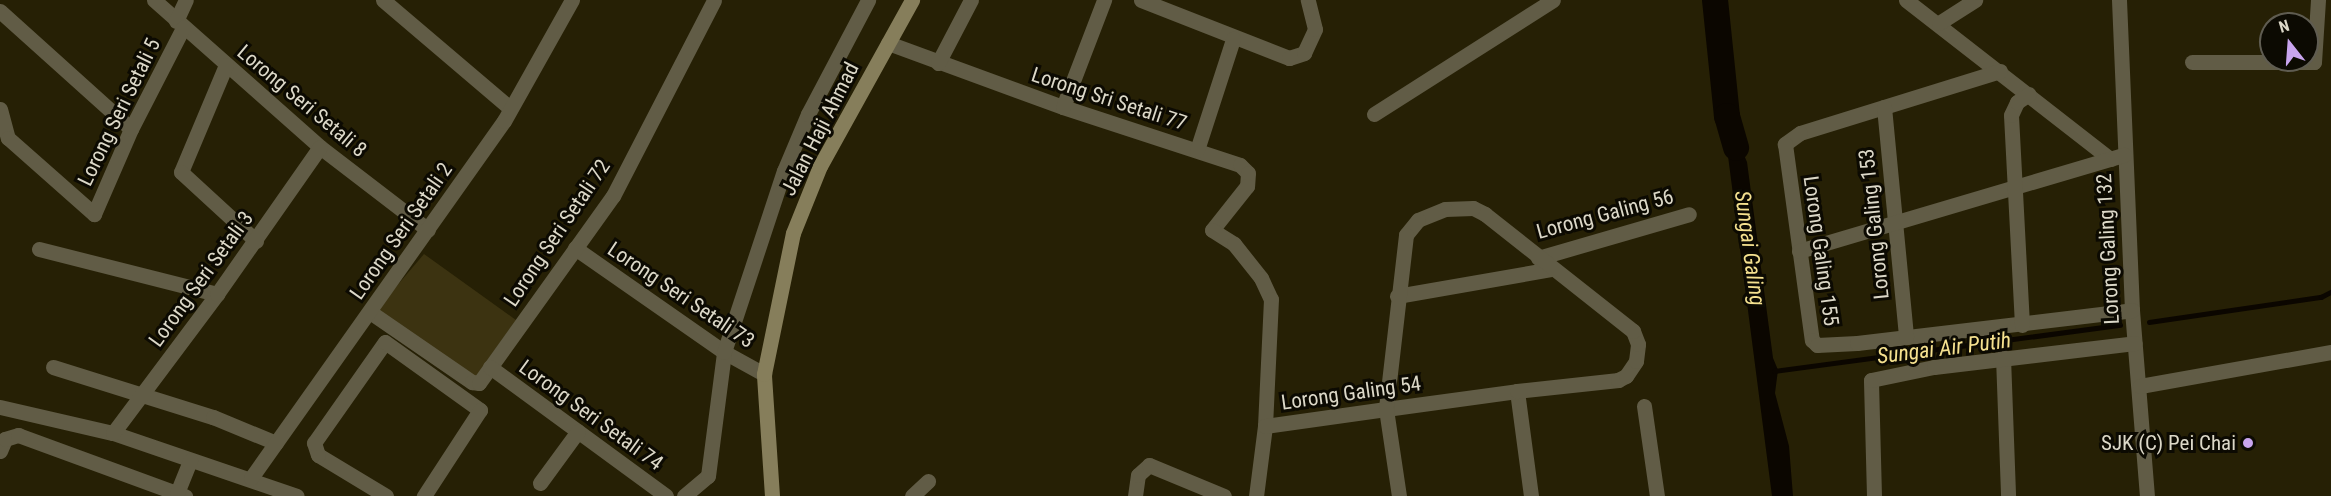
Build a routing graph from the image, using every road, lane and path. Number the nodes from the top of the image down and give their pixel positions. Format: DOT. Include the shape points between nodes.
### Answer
graph roads {
  1 [pos="154,0"];
  2 [pos="186,0"];
  3 [pos="383,0"];
  4 [pos="572,0"];
  5 [pos="714,0"];
  6 [pos="868,0"];
  7 [pos="912,0"];
  8 [pos="971,0"];
  9 [pos="1104,0"];
  10 [pos="1141,0"];
  11 [pos="1308,0"];
  12 [pos="1553,0"];
  13 [pos="1906,0"];
  14 [pos="1975,0"];
  15 [pos="2119,0"];
  16 [pos="2318,0"];
  17 [pos="1535,5"];
  18 [pos="0,10"];
  19 [pos="1939,23"];
  20 [pos="179,25"];
  21 [pos="1233,39"];
  22 [pos="888,43"];
  23 [pos="2192,62"];
  24 [pos="938,63"];
  25 [pos="226,65"];
  26 [pos="2000,71"];
  27 [pos="2028,94"];
  28 [pos="1063,107"];
  29 [pos="1884,107"];
  30 [pos="510,108"];
  31 [pos="0,109"];
  32 [pos="1374,114"];
  33 [pos="131,129"];
  34 [pos="320,147"];
  35 [pos="1197,150"];
  36 [pos="2117,157"];
  37 [pos="2016,189"];
  38 [pos="1689,214"];
  39 [pos="1894,225"];
  40 [pos="428,230"];
  41 [pos="1212,230"];
  42 [pos="256,241"];
  43 [pos="575,248"];
  44 [pos="39,249"];
  45 [pos="1799,251"];
  46 [pos="1538,258"];
  47 [pos="1551,269"];
  48 [pos="217,294"];
  49 [pos="1397,296"];
  50 [pos="2132,310"];
  51 [pos="370,312"];
  52 [pos="2022,326"];
  53 [pos="1906,337"];
  54 [pos="2135,343"];
  55 [pos="724,352"];
  56 [pos="2331,352"];
  57 [pos="2003,357"];
  58 [pos="335,361"];
  59 [pos="53,367"];
  60 [pos="490,367"];
  61 [pos="764,374"];
  62 [pos="358,376"];
  63 [pos="1626,376"];
  64 [pos="2140,386"];
  65 [pos="1517,391"];
  66 [pos="142,394"];
  67 [pos="1644,406"];
  68 [pos="0,407"];
  69 [pos="1386,409"];
  70 [pos="1265,426"];
  71 [pos="578,431"];
  72 [pos="113,433"];
  73 [pos="276,443"];
  74 [pos="0,451"];
  75 [pos="190,460"];
  76 [pos="251,478"];
  77 [pos="928,481"];
  78 [pos="540,483"];
  79 [pos="181,494"];
  80 [pos="297,496"];
  81 [pos="386,496"];
  82 [pos="424,496"];
  83 [pos="666,496"];
  84 [pos="684,496"];
  85 [pos="772,496"];
  86 [pos="912,496"];
  87 [pos="1135,496"];
  88 [pos="1224,496"];
  89 [pos="1256,496"];
  90 [pos="1399,496"];
  91 [pos="1531,496"];
  92 [pos="1657,496"];
  93 [pos="1874,496"];
  94 [pos="2008,496"];
  95 [pos="2147,496"];
  1 -- 20 [label="street, Lorong Seri Setali 8"];
  2 -- 20 [label="street, Lorong Seri Setali 5"];
  3 -- 30 [label="street"];
  4 -- 30 [label="street, Lorong Seri Setali 2"];
  5 -- 43 [label="street, Lorong Seri Setali 72" via="613,196"];
  6 -- 55 [label="street" via="791,154"];
  7 -- 22 [label="street, Jalan Haji Ahmad"];
  8 -- 24 [label="street"];
  9 -- 28 [label="street"];
  10 -- 21 [label="street"];
  11 -- 21 [label="street" via="1315,28 1304,53 1289,58"];
  12 -- 17 [label="street"];
  13 -- 19 [label="street"];
  14 -- 19 [label="street"];
  15 -- 36 [label="street, Lorong Galing 132"];
  16 -- 23 [label="street" via="2314,62"];
  17 -- 32 [label="street"];
  18 -- 33 [label="street"];
  19 -- 26 [label="street"];
  20 -- 25 [label="street, Lorong Seri Setali 8"];
  20 -- 33 [label="street, Lorong Seri Setali 5"];
  21 -- 35 [label="street"];
  22 -- 24 [label="street, Lorong Sri Setali 77"];
  22 -- 61 [label="street, Jalan Haji Ahmad" via="820,166 793,233"];
  24 -- 28 [label="street, Lorong Sri Setali 77"];
  25 -- 34 [label="street, Lorong Seri Setali 8"];
  25 -- 42 [label="street" via="181,172"];
  26 -- 27 [label="street"];
  26 -- 29 [label="street, Lorong Galing 155"];
  27 -- 36 [label="street"];
  27 -- 37 [label="street" via="2017,102 2011,115"];
  28 -- 35 [label="street, Lorong Sri Setali 77"];
  29 -- 39 [label="street, Lorong Galing 153"];
  29 -- 45 [label="street, Lorong Galing 155" via="1800,133 1785,144"];
  30 -- 40 [label="street, Lorong Seri Setali 2"];
  31 -- 33 [label="street, Lorong Seri Setali 5" via="4,131 94,214"];
  34 -- 40 [label="street, Lorong Seri Setali 8"];
  34 -- 42 [label="street, Lorong Seri Setali 3"];
  35 -- 41 [label="street, Lorong Sri Setali 77" via="1240,165 1248,173 1247,186"];
  36 -- 37 [label="street"];
  36 -- 50 [label="street, Lorong Galing 132"];
  37 -- 39 [label="street"];
  37 -- 52 [label="street"];
  38 -- 46 [label="street, Lorong Galing 56"];
  39 -- 45 [label="street"];
  39 -- 53 [label="street, Lorong Galing 153"];
  40 -- 51 [label="street, Lorong Seri Setali 2"];
  41 -- 70 [label="street, Lorong Galing 54" via="1234,244 1268,290 1271,310"];
  42 -- 48 [label="street, Lorong Seri Setali 3"];
  43 -- 55 [label="street, Lorong Seri Setali 73"];
  43 -- 60 [label="street, Lorong Seri Setali 72"];
  44 -- 48 [label="street"];
  45 -- 53 [label="street, Lorong Galing 155" via="1813,343"];
  46 -- 47 [label="street"];
  46 -- 49 [label="street, Lorong Galing 56" via="1473,208 1445,209 1410,227"];
  47 -- 49 [label="street, Lorong Galing 56"];
  47 -- 63 [label="street, Lorong Galing 56" via="1633,331 1638,344 1636,361"];
  48 -- 66 [label="street, Lorong Seri Setali 3"];
  49 -- 69 [label="street"];
  50 -- 52 [label="street, Lorong Galing 155"];
  50 -- 54 [label="street, Lorong Galing 132"];
  51 -- 58 [label="street, Lorong Seri Setali 2"];
  51 -- 60 [label="street, Lorong Seri Setali 72" via="472,382 479,382"];
  52 -- 53 [label="street, Lorong Galing 155"];
  54 -- 57 [label="street"];
  54 -- 64 [label="street, Lorong Galing 132"];
  55 -- 61 [label="street, Lorong Seri Setali 73"];
  55 -- 84 [label="street" via="708,476"];
  56 -- 64 [label="street"];
  57 -- 93 [label="street" via="1871,380"];
  57 -- 94 [label="street"];
  58 -- 62 [label="street"];
  58 -- 73 [label="street, Lorong Seri Setali 2"];
  59 -- 66 [label="street"];
  60 -- 71 [label="street, Lorong Seri Setali 74"];
  61 -- 85 [label="street, Jalan Haji Ahmad"];
  62 -- 81 [label="street" via="315,437 315,450"];
  62 -- 82 [label="street" via="385,342 477,405 479,416"];
  63 -- 65 [label="street, Lorong Galing 54"];
  64 -- 95 [label="street, Lorong Galing 132"];
  65 -- 69 [label="street, Lorong Galing 54"];
  65 -- 91 [label="street"];
  66 -- 72 [label="street, Lorong Seri Setali 3"];
  66 -- 73 [label="street"];
  67 -- 92 [label="street"];
  68 -- 72 [label="street"];
  69 -- 70 [label="street, Lorong Galing 54"];
  69 -- 90 [label="street"];
  70 -- 89 [label="street"];
  71 -- 78 [label="street"];
  71 -- 83 [label="street, Lorong Seri Setali 74"];
  72 -- 75 [label="street"];
  73 -- 76 [label="street, Lorong Seri Setali 2"];
  74 -- 79 [label="street" via="5,439 18,435"];
  75 -- 76 [label="street"];
  75 -- 79 [label="street"];
  76 -- 80 [label="street"];
  77 -- 86 [label="street"];
  87 -- 88 [label="street" via="1138,475 1149,465"];
}
